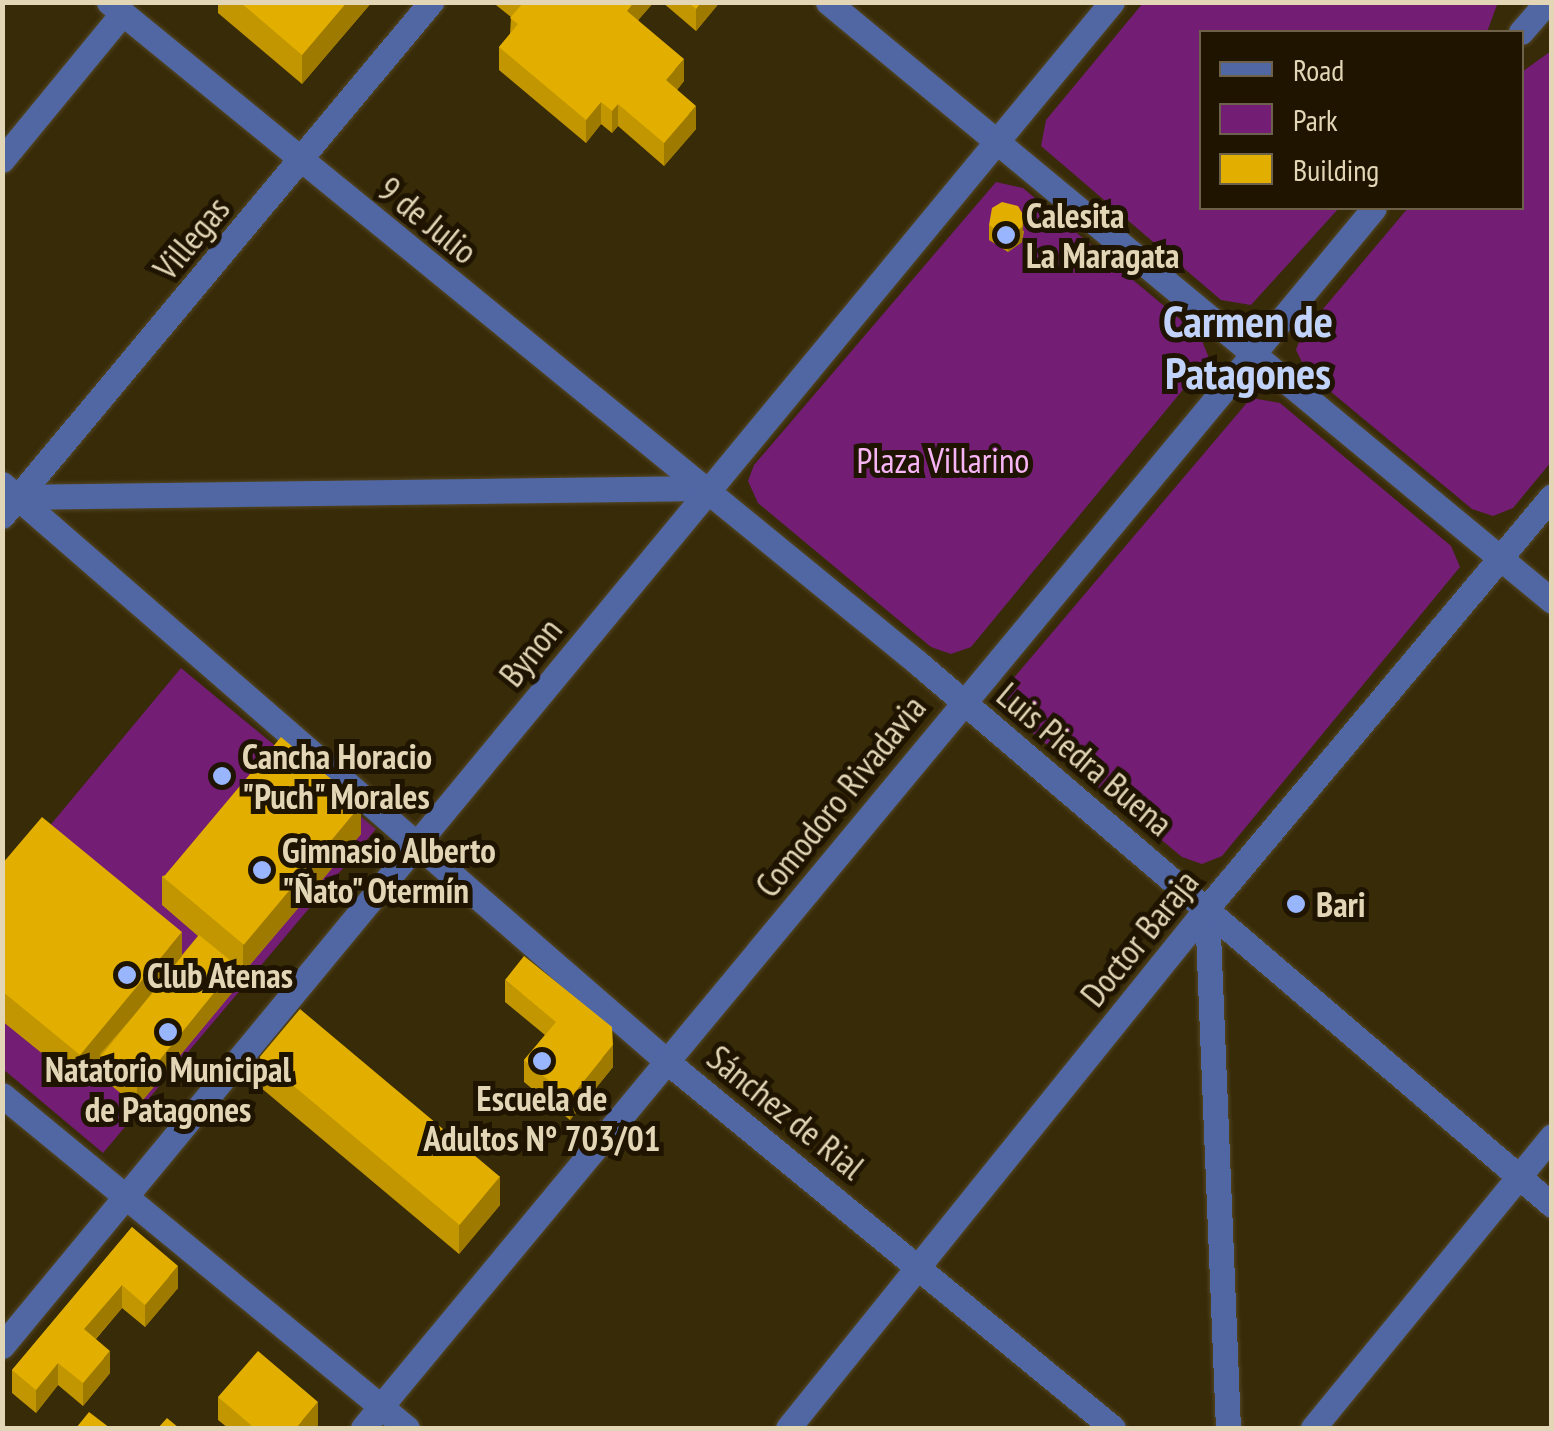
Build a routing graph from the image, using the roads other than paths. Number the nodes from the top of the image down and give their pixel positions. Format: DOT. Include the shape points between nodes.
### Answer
graph roads {
  1 [pos="431,2"];
  2 [pos="828,2"];
  3 [pos="1112,2"];
  4 [pos="1547,4"];
  5 [pos="116,8"];
  6 [pos="1523,30"];
  7 [pos="995,138"];
  8 [pos="2,160"];
  9 [pos="300,163"];
  10 [pos="1372,210"];
  11 [pos="1250,353"];
  12 [pos="706,488"];
  13 [pos="1552,496"];
  14 [pos="7,499"];
  15 [pos="1499,558"];
  16 [pos="1552,601"];
  17 [pos="962,700"];
  18 [pos="419,846"];
  19 [pos="1207,908"];
  20 [pos="670,1064"];
  21 [pos="2,1095"];
  22 [pos="1552,1136"];
  23 [pos="1517,1176"];
  24 [pos="124,1197"];
  25 [pos="1552,1205"];
  26 [pos="922,1267"];
  27 [pos="2,1346"];
  28 [pos="381,1407"];
  29 [pos="363,1428"];
  30 [pos="407,1428"];
  31 [pos="788,1428"];
  32 [pos="1113,1428"];
  33 [pos="1228,1428"];
  34 [pos="1313,1428"];
  1 -- 9 [label="street, Villegas"];
  2 -- 7 [label="street"];
  3 -- 7 [label="street, Bynon"];
  4 -- 6 [label="street"];
  5 -- 8 [label="street"];
  5 -- 9 [label="street, 9 de Julio"];
  7 -- 11 [label="street"];
  7 -- 12 [label="street, Bynon"];
  9 -- 12 [label="street, 9 de Julio"];
  9 -- 14 [label="street, Villegas"];
  10 -- 11 [label="street, Comodoro Rivadavia"];
  11 -- 15 [label="street"];
  11 -- 17 [label="street, Comodoro Rivadavia"];
  12 -- 14 [label="street"];
  12 -- 17 [label="street, Luis Piedra Buena"];
  12 -- 18 [label="street, Bynon"];
  13 -- 15 [label="street, Doctor Baraja"];
  14 -- 18 [label="street, Sánchez de Rial"];
  15 -- 16 [label="street"];
  15 -- 19 [label="street, Doctor Baraja"];
  17 -- 19 [label="street, Luis Piedra Buena"];
  17 -- 20 [label="street, Comodoro Rivadavia"];
  18 -- 20 [label="street, Sánchez de Rial"];
  18 -- 24 [label="street, Bynon"];
  19 -- 23 [label="street, Luis Piedra Buena"];
  19 -- 26 [label="street, Doctor Baraja"];
  19 -- 33 [label="street"];
  20 -- 26 [label="street, Sánchez de Rial"];
  20 -- 28 [label="street, Comodoro Rivadavia"];
  21 -- 24 [label="street"];
  22 -- 23 [label="street"];
  23 -- 25 [label="street, Luis Piedra Buena"];
  23 -- 34 [label="street"];
  24 -- 27 [label="street, Bynon"];
  24 -- 28 [label="street"];
  26 -- 31 [label="street, Doctor Baraja"];
  26 -- 32 [label="street, Sánchez de Rial"];
  28 -- 29 [label="street, Comodoro Rivadavia"];
  28 -- 30 [label="street"];
}
